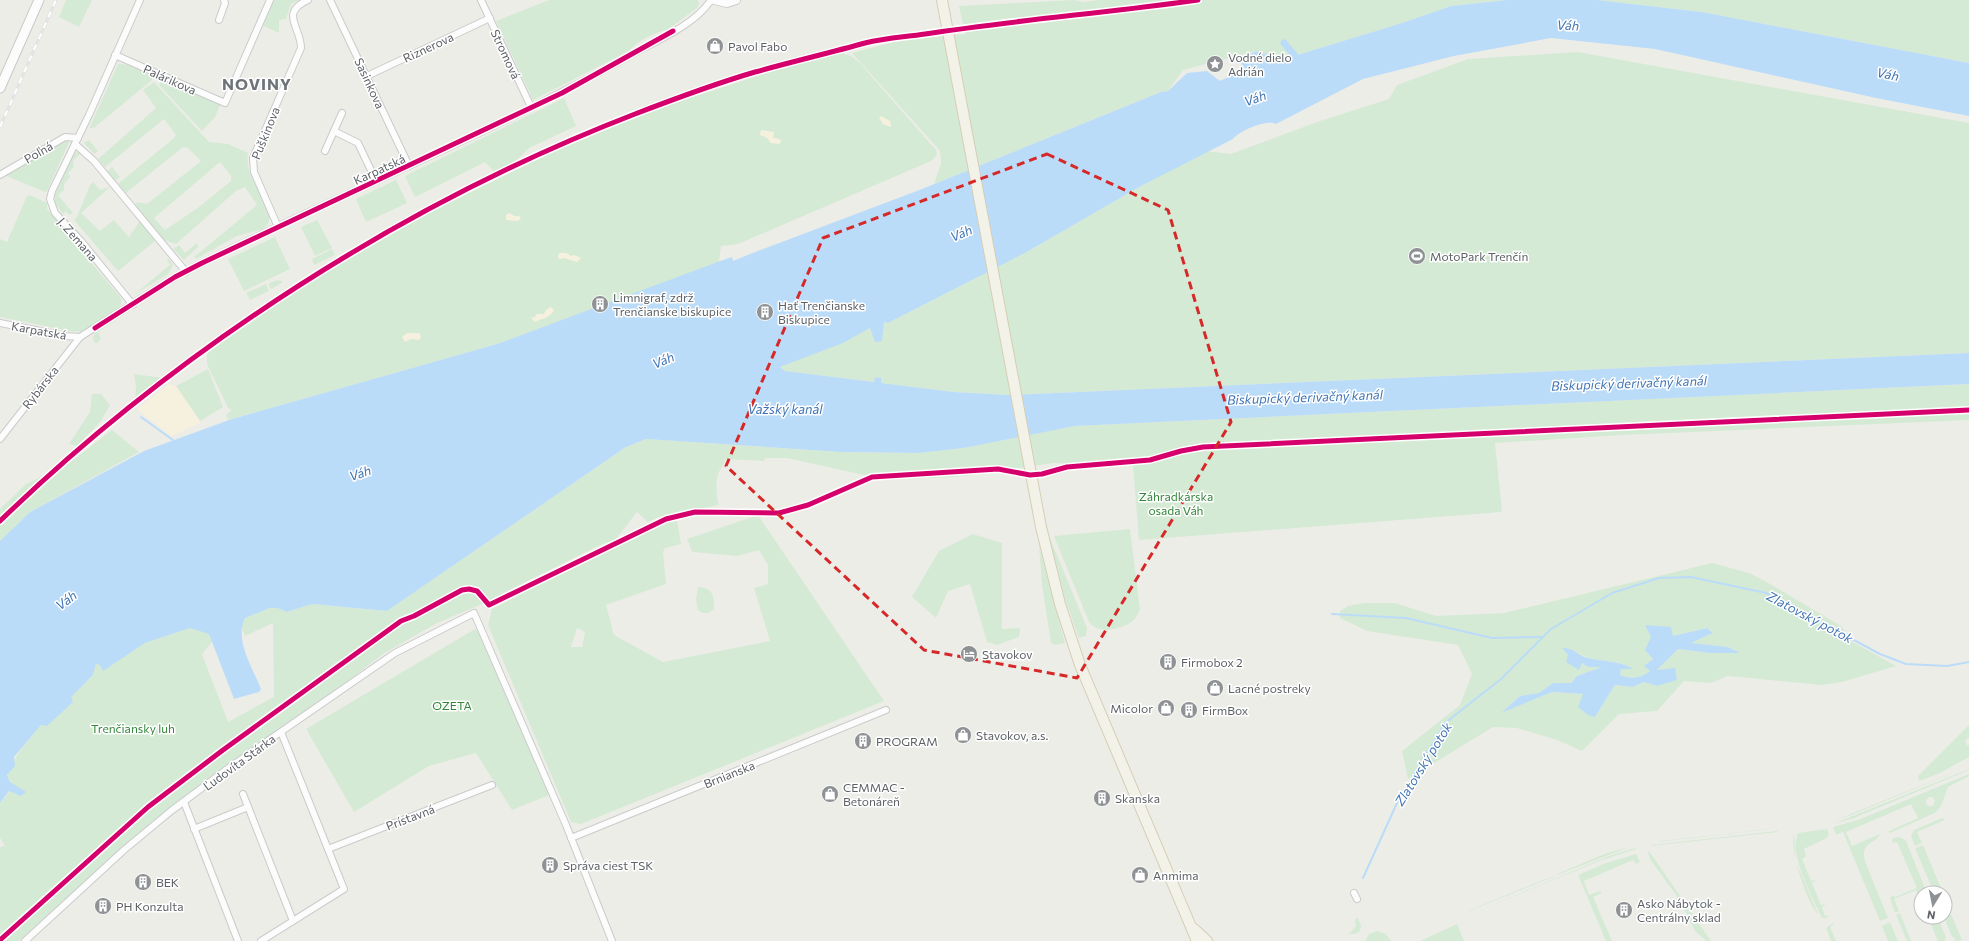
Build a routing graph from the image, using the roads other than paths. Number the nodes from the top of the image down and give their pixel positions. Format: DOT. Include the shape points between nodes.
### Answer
graph roads {
  1 [pos="39,0"];
  2 [pos="140,0"];
  3 [pos="224,0"];
  4 [pos="270,0"];
  5 [pos="308,0"];
  6 [pos="330,0"];
  7 [pos="481,0"];
  8 [pos="711,0"];
  9 [pos="714,0"];
  10 [pos="736,0"];
  11 [pos="942,4"];
  12 [pos="490,18"];
  13 [pos="219,20"];
  14 [pos="115,55"];
  15 [pos="366,76"];
  16 [pos="0,88"];
  17 [pos="531,107"];
  18 [pos="342,113"];
  19 [pos="334,131"];
  20 [pos="76,141"];
  21 [pos="325,151"];
  22 [pos="408,166"];
  23 [pos="0,175"];
  24 [pos="376,181"];
  25 [pos="979,194"];
  26 [pos="278,228"];
  27 [pos="186,272"];
  28 [pos="133,304"];
  29 [pos="0,323"];
  30 [pos="80,337"];
  31 [pos="0,438"];
  32 [pos="886,710"];
  33 [pos="281,732"];
  34 [pos="492,785"];
  35 [pos="243,794"];
  36 [pos="184,802"];
  37 [pos="248,807"];
  38 [pos="194,829"];
  39 [pos="571,838"];
  40 [pos="328,850"];
  41 [pos="1354,893"];
  42 [pos="1357,899"];
  43 [pos="293,921"];
  44 [pos="1190,925"];
  45 [pos="25,941"];
  46 [pos="238,941"];
  47 [pos="261,941"];
  48 [pos="612,941"];
  49 [pos="1197,941"];
  50 [pos="1207,941"];
  1 -- 16 [label="main road"];
  2 -- 14 [label="street, J. Zemana"];
  3 -- 13 [label="street"];
  4 -- 14 [label="street, Palárikova" via="225,103"];
  5 -- 26 [label="street, Puškinova" via="299,5 294,14 294,26 301,48 253,158 254,172"];
  6 -- 15 [label="street, Sasinkova"];
  7 -- 12 [label="street, Stromová"];
  8 -- 17 [label="street, Karpatská" via="701,12 673,31 584,82"];
  9 -- 10 [label="street" via="724,3"];
  11 -- 25 [label="main road"];
  11 -- 25 [label="main road" via="964,147"];
  12 -- 15 [label="street, Riznerova"];
  12 -- 17 [label="street, Stromová"];
  14 -- 20 [label="street, J. Zemana"];
  15 -- 22 [label="street, Sasinkova"];
  17 -- 22 [label="street, Karpatská"];
  18 -- 19 [label="street"];
  19 -- 21 [label="street"];
  19 -- 24 [label="street, Karpatská" via="358,143"];
  20 -- 23 [label="street, Poľná" via="65,137"];
  20 -- 27 [label="street"];
  20 -- 28 [label="street, J. Zemana" via="50,199 55,213"];
  22 -- 24 [label="street, Karpatská"];
  24 -- 26 [label="street, Karpatská"];
  25 -- 44 [label="main road" via="1041,527 1068,630 1080,665"];
  26 -- 27 [label="street, Karpatská"];
  27 -- 28 [label="street, Karpatská"];
  28 -- 30 [label="street, Karpatská"];
  29 -- 30 [label="street, Karpatská" via="62,336"];
  30 -- 31 [label="street, Rybárska"];
  32 -- 39 [label="street, Brnianska"];
  33 -- 36 [label="street, Ľudovíta Stárka"];
  33 -- 39 [label="street, Ľudovíta Stárka" via="395,653 474,613"];
  33 -- 40 [label="street"];
  34 -- 40 [label="street, Prístavná"];
  35 -- 37 [label="street"];
  36 -- 38 [label="street"];
  36 -- 45 [label="street, Ľudovíta Stárka" via="124,850"];
  37 -- 38 [label="street"];
  37 -- 43 [label="street"];
  38 -- 46 [label="street"];
  39 -- 48 [label="street"];
  40 -- 43 [label="street" via="344,890"];
  41 -- 42 [label="street"];
  43 -- 47 [label="street"];
  44 -- 49 [label="main road"];
  44 -- 50 [label="main road"];
}
